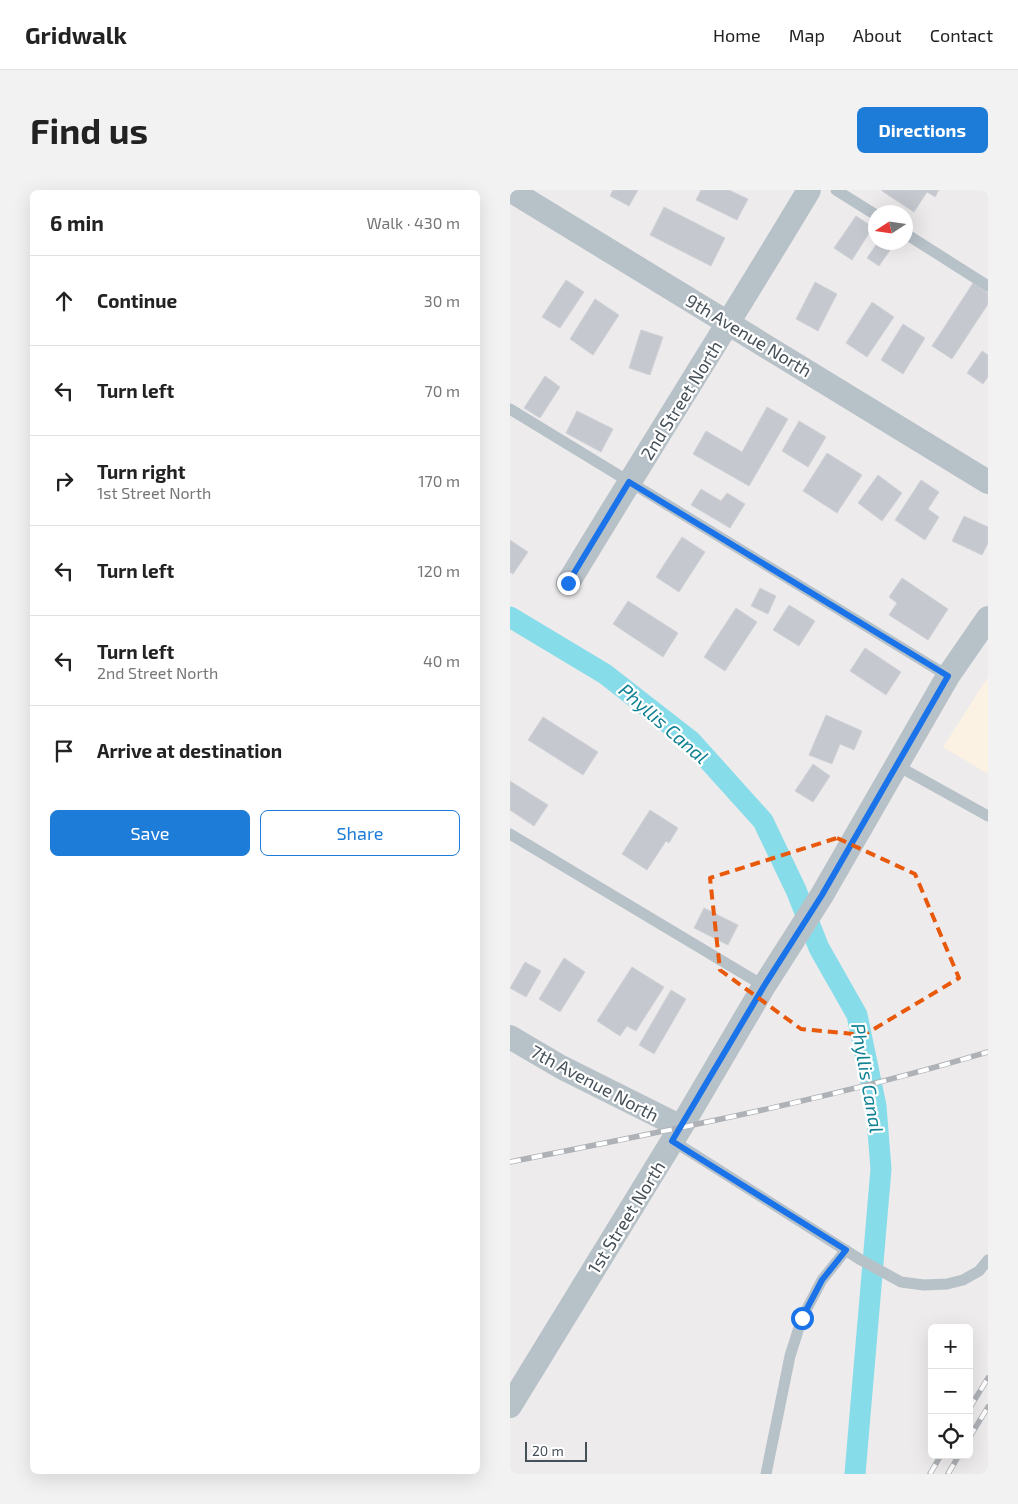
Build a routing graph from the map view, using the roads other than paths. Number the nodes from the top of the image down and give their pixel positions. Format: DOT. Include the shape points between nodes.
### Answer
graph roads {
  1 [pos="510,190"];
  2 [pos="809,190"];
  3 [pos="836,190"];
  4 [pos="868,210"];
  5 [pos="913,238"];
  6 [pos="988,286"];
  7 [pos="729,323"];
  8 [pos="510,409"];
  9 [pos="629,482"];
  10 [pos="988,482"];
  11 [pos="568,583"];
  12 [pos="988,618"];
  13 [pos="948,676"];
  14 [pos="896,765"];
  15 [pos="988,816"];
  16 [pos="510,834"];
  17 [pos="764,986"];
  18 [pos="510,1038"];
  19 [pos="677,1134"];
  20 [pos="846,1250"];
  21 [pos="988,1260"];
  22 [pos="510,1406"];
  23 [pos="766,1474"];
  1 -- 7 [label="street, 9th Avenue North"];
  2 -- 7 [label="street, 2nd Street North"];
  3 -- 4 [label="lane"];
  5 -- 6 [label="lane"];
  7 -- 9 [label="street, 2nd Street North"];
  7 -- 10 [label="street, 9th Avenue North"];
  8 -- 9 [label="lane"];
  9 -- 11 [label="street, 2nd Street North"];
  9 -- 13 [label="lane"];
  12 -- 13 [label="street, 1st Street North"];
  13 -- 14 [label="street, 1st Street North"];
  14 -- 15 [label="lane"];
  14 -- 17 [label="street, 1st Street North" via="822,895"];
  16 -- 17 [label="lane"];
  17 -- 19 [label="street, 1st Street North"];
  18 -- 19 [label="street, 7th Avenue North"];
  19 -- 20 [label="lane"];
  19 -- 22 [label="street, 1st Street North"];
  20 -- 21 [label="lane" via="901,1282 924,1285 964,1280 979,1271"];
  20 -- 23 [label="lane" via="822,1280 802,1318 790,1356"];
}
